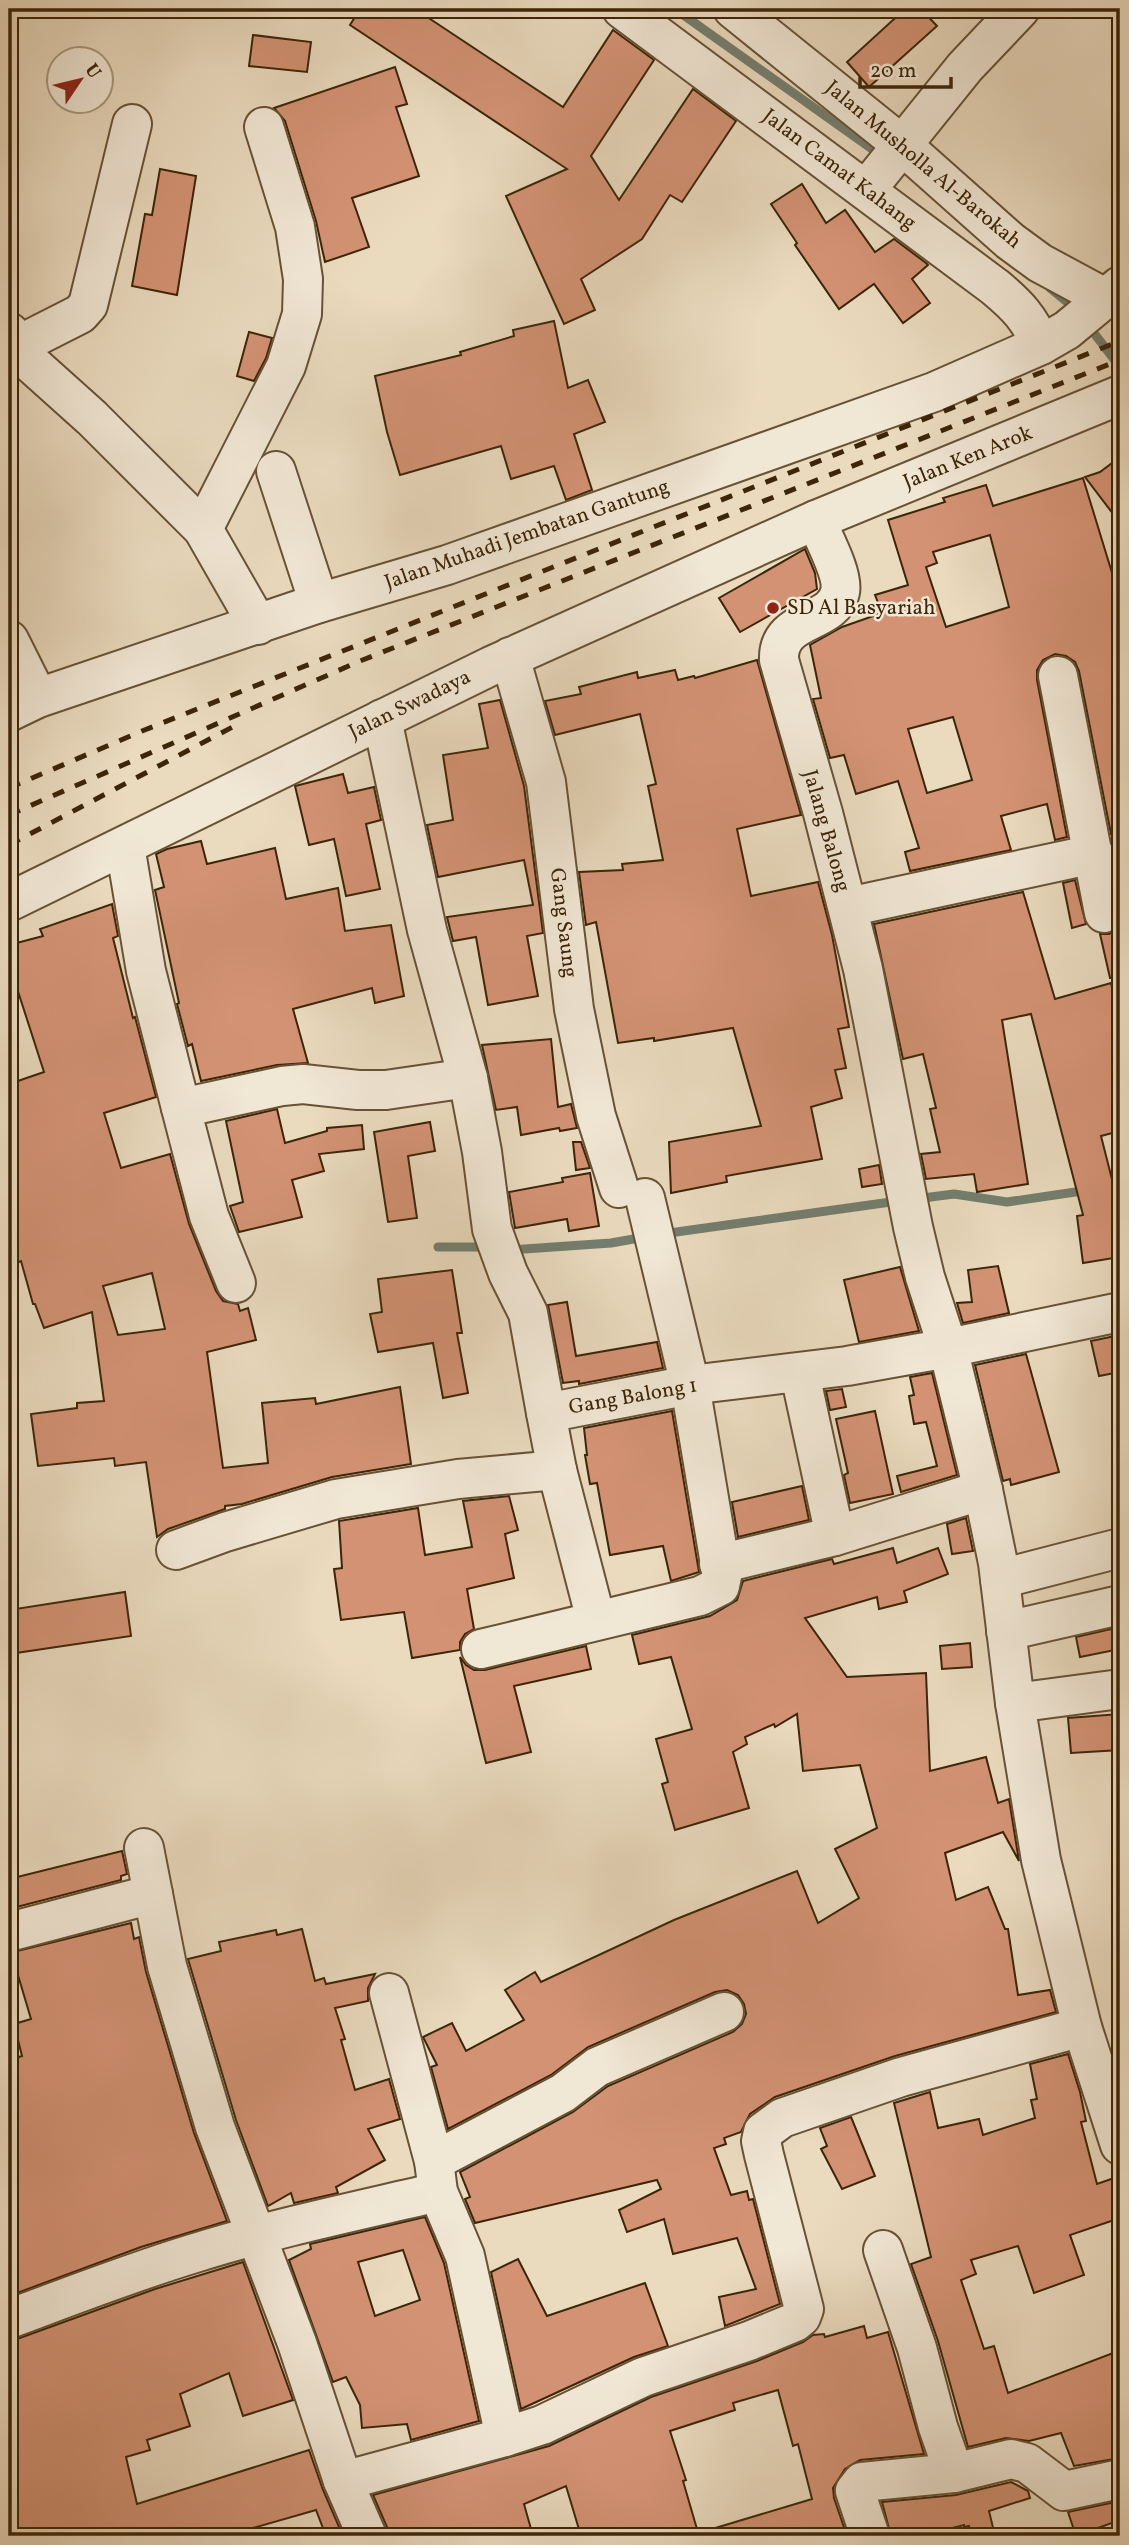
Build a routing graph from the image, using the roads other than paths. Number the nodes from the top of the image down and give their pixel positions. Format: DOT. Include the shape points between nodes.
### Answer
graph roads {
  1 [pos="622,9"];
  2 [pos="733,9"];
  3 [pos="1020,9"];
  4 [pos="132,124"];
  5 [pos="264,127"];
  6 [pos="898,150"];
  7 [pos="867,188"];
  8 [pos="1100,303"];
  9 [pos="11,343"];
  10 [pos="1041,345"];
  11 [pos="1109,409"];
  12 [pos="276,471"];
  13 [pos="816,520"];
  14 [pos="203,529"];
  15 [pos="319,603"];
  16 [pos="258,625"];
  17 [pos="9,640"];
  18 [pos="510,657"];
  19 [pos="1058,676"];
  20 [pos="23,705"];
  21 [pos="382,719"];
  22 [pos="125,846"];
  23 [pos="1094,854"];
  24 [pos="9,902"];
  25 [pos="848,907"];
  26 [pos="1104,913"];
  27 [pos="468,1078"];
  28 [pos="181,1108"];
  29 [pos="236,1283"];
  30 [pos="1120,1312"];
  31 [pos="948,1348"];
  32 [pos="800,1374"];
  33 [pos="690,1385"];
  34 [pos="546,1413"];
  35 [pos="557,1469"];
  36 [pos="983,1490"];
  37 [pos="835,1536"];
  38 [pos="1120,1548"];
  39 [pos="176,1550"];
  40 [pos="719,1564"];
  41 [pos="1000,1579"];
  42 [pos="1120,1605"];
  43 [pos="596,1620"];
  44 [pos="1006,1631"];
  45 [pos="481,1649"];
  46 [pos="1120,1689"];
  47 [pos="1015,1703"];
  48 [pos="144,1848"];
  49 [pos="153,1894"];
  50 [pos="9,1932"];
  51 [pos="388,1993"];
  52 [pos="724,2012"];
  53 [pos="1098,2043"];
  54 [pos="1118,2133"];
  55 [pos="436,2176"];
  56 [pos="256,2235"];
  57 [pos="883,2250"];
  58 [pos="9,2319"];
  59 [pos="505,2437"];
  60 [pos="954,2473"];
  61 [pos="1120,2479"];
  62 [pos="343,2481"];
  63 [pos="367,2536"];
  64 [pos="870,2536"];
  1 -- 7 [label="street, Jalan Camat Kahang"];
  2 -- 6 [label="street, Jalan Musholla Al-Barokah"];
  3 -- 6 [label="street" via="965,67"];
  4 -- 9 [label="street" via="88,305 80,314"];
  5 -- 14 [label="street" via="295,227 303,279 302,314 286,366"];
  6 -- 7 [label="street"];
  6 -- 8 [label="street, Jalan Musholla Al-Barokah" via="1010,241"];
  7 -- 10 [label="street, Jalan Camat Kahang" via="1017,306 1031,322"];
  8 -- 10 [label="street, Jalan Muhadi Jembatan Gantung"];
  9 -- 14 [label="street"];
  10 -- 15 [label="street, Jalan Muhadi Jembatan Gantung" via="934,392 728,466 447,565"];
  11 -- 13 [label="street, Jalan Ken Arok"];
  12 -- 15 [label="street"];
  13 -- 18 [label="street, Jalan Swadaya"];
  13 -- 25 [label="street, Jalang Balong" via="841,591 837,601 783,638 778,649"];
  14 -- 16 [label="street"];
  15 -- 16 [label="street, Jalan Muhadi Jembatan Gantung"];
  16 -- 20 [label="street, Jalan Muhadi Jembatan Gantung"];
  17 -- 20 [label="street"];
  18 -- 21 [label="street, Jalan Swadaya"];
  18 -- 33 [label="street, Gang Saung" via="545,782 575,1009 596,1116 643,1216"];
  19 -- 23 [label="street"];
  21 -- 22 [label="street, Jalan Swadaya"];
  21 -- 27 [label="street" via="427,930"];
  22 -- 24 [label="street, Jalan Swadaya"];
  22 -- 28 [label="street" via="148,982"];
  23 -- 25 [label="street"];
  23 -- 26 [label="street"];
  25 -- 31 [label="street, Jalang Balong" via="913,1227"];
  27 -- 28 [label="street" via="386,1090 282,1086"];
  27 -- 34 [label="street" via="492,1229 528,1313"];
  28 -- 29 [label="street" via="209,1216"];
  30 -- 31 [label="street, Gang Balong 1"];
  31 -- 32 [label="street, Gang Balong 1"];
  31 -- 36 [label="street, Jalang Balong"];
  32 -- 33 [label="street, Gang Balong 1"];
  32 -- 37 [label="street"];
  33 -- 34 [label="street, Gang Balong 1"];
  33 -- 40 [label="street, Gang Saung"];
  34 -- 35 [label="street, Gang Balong 1"];
  35 -- 39 [label="street" via="336,1499"];
  35 -- 43 [label="street, Gang Balong 1"];
  36 -- 37 [label="street"];
  36 -- 41 [label="street, Jalang Balong"];
  37 -- 40 [label="street"];
  38 -- 41 [label="street"];
  40 -- 43 [label="street" via="720,1586 712,1591"];
  41 -- 44 [label="street, Jalang Balong"];
  42 -- 44 [label="street"];
  43 -- 45 [label="street"];
  44 -- 47 [label="street, Jalang Balong"];
  46 -- 47 [label="street"];
  47 -- 53 [label="street, Jalang Balong" via="1041,1860"];
  48 -- 49 [label="street"];
  49 -- 50 [label="street"];
  49 -- 56 [label="street" via="167,1966 215,2127"];
  51 -- 55 [label="street"];
  52 -- 55 [label="street" via="597,2067"];
  53 -- 54 [label="street, Jalang Balong"];
  53 -- 59 [label="street" via="901,2077 771,2124 761,2141 804,2308 801,2317 749,2341 643,2377 542,2425"];
  55 -- 56 [label="street"];
  55 -- 59 [label="street" via="465,2256"];
  56 -- 58 [label="street" via="85,2289"];
  56 -- 62 [label="street"];
  57 -- 60 [label="street"];
  59 -- 62 [label="street"];
  60 -- 61 [label="street" via="1011,2459 1027,2463 1064,2491"];
  60 -- 64 [label="street" via="862,2482 855,2491"];
  62 -- 63 [label="street"];
}
